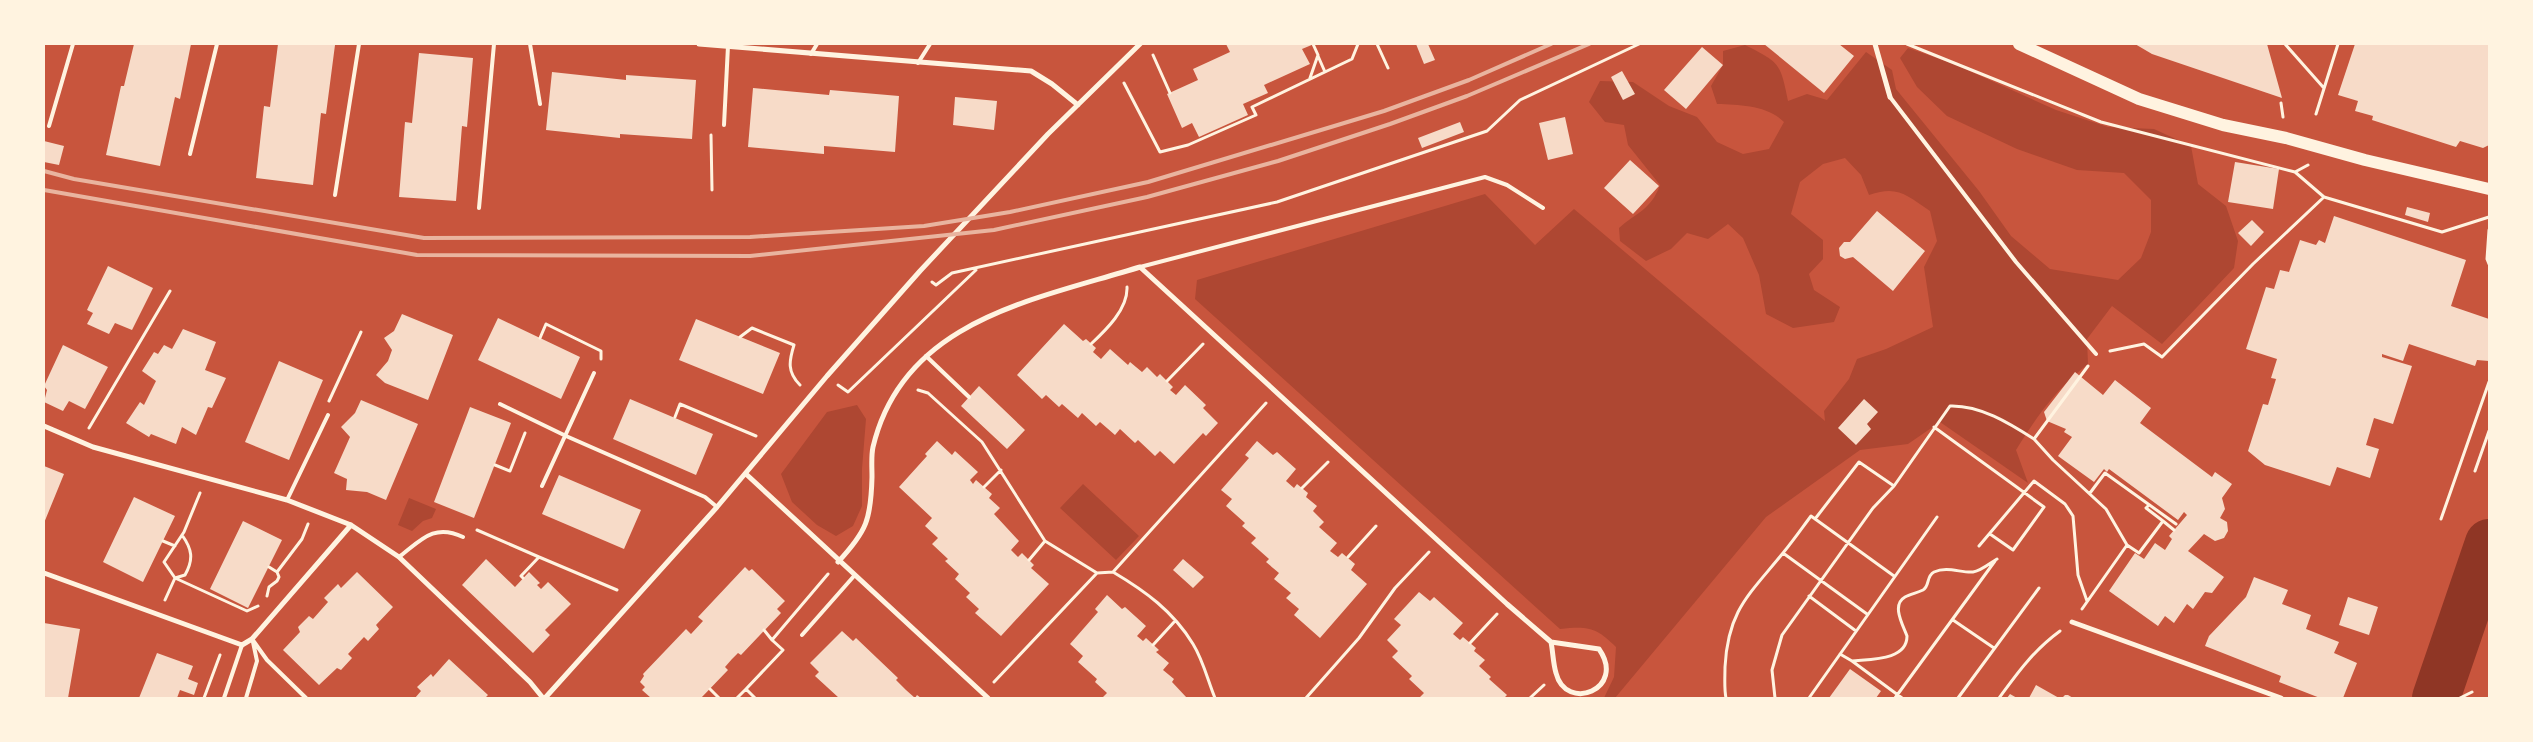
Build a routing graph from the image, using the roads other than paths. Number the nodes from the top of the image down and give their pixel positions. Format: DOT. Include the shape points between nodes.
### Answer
graph roads {
  1 [pos="73,44"];
  2 [pos="217,44"];
  3 [pos="359,44"];
  4 [pos="494,44"];
  5 [pos="530,44"];
  6 [pos="699,44"];
  7 [pos="817,44"];
  8 [pos="930,44"];
  9 [pos="1140,44"];
  10 [pos="1875,44"];
  11 [pos="2019,44"];
  12 [pos="728,46"];
  13 [pos="812,54"];
  14 [pos="918,63"];
  15 [pos="1890,97"];
  16 [pos="540,104"];
  17 [pos="1078,104"];
  18 [pos="724,125"];
  19 [pos="49,126"];
  20 [pos="190,154"];
  21 [pos="2489,189"];
  22 [pos="335,195"];
  23 [pos="479,208"];
  24 [pos="1542,208"];
  25 [pos="1140,267"];
  26 [pos="2096,354"];
  27 [pos="926,356"];
  28 [pos="594,373"];
  29 [pos="969,397"];
  30 [pos="500,404"];
  31 [pos="328,415"];
  32 [pos="44,426"];
  33 [pos="566,436"];
  34 [pos="746,474"];
  35 [pos="542,486"];
  36 [pos="287,500"];
  37 [pos="717,507"];
  38 [pos="351,525"];
  39 [pos="462,538"];
  40 [pos="399,557"];
  41 [pos="838,562"];
  42 [pos="44,572"];
  43 [pos="854,576"];
  44 [pos="2072,622"];
  45 [pos="802,635"];
  46 [pos="252,638"];
  47 [pos="1551,642"];
  48 [pos="242,645"];
  49 [pos="224,698"];
  50 [pos="246,698"];
  51 [pos="306,698"];
  52 [pos="544,698"];
  53 [pos="988,698"];
  54 [pos="2281,698"];
  1 -- 19 [label="lane"];
  2 -- 20 [label="lane"];
  3 -- 22 [label="lane"];
  4 -- 23 [label="lane"];
  5 -- 16 [label="lane"];
  6 -- 12 [label="street"];
  7 -- 13 [label="lane"];
  8 -- 14 [label="lane"];
  9 -- 17 [label="street"];
  10 -- 15 [label="street"];
  11 -- 21 [label="main road" via="2139,99 2223,125"];
  12 -- 13 [label="street"];
  12 -- 18 [label="lane"];
  13 -- 14 [label="street"];
  14 -- 17 [label="street" via="1031,71"];
  15 -- 26 [label="lane" via="2016,262"];
  17 -- 34 [label="street" via="920,271"];
  24 -- 25 [label="lane" via="1507,185 1485,177"];
  25 -- 27 [label="street" via="978,320 953,334"];
  25 -- 47 [label="street"];
  27 -- 29 [label="lane"];
  27 -- 41 [label="street" via="899,386 878,427 872,451 871,504 866,525 857,542"];
  28 -- 33 [label="lane"];
  30 -- 33 [label="lane"];
  31 -- 36 [label="lane"];
  32 -- 36 [label="street" via="93,447"];
  33 -- 35 [label="lane"];
  33 -- 37 [label="lane" via="705,496"];
  34 -- 37 [label="street"];
  34 -- 41 [label="street"];
  36 -- 38 [label="street"];
  37 -- 52 [label="street"];
  38 -- 40 [label="street"];
  38 -- 46 [label="street"];
  39 -- 40 [label="lane" via="450,531 437,532 426,536"];
  40 -- 52 [label="street"];
  41 -- 43 [label="street"];
  42 -- 48 [label="street"];
  43 -- 45 [label="lane"];
  43 -- 53 [label="street"];
  44 -- 54 [label="street"];
  46 -- 48 [label="street"];
  46 -- 50 [label="lane" via="257,661"];
  46 -- 51 [label="lane" via="267,660"];
  47 -- 47 [label="street" via="1599,649 1606,659 1606,676 1599,686 1589,694 1565,688 1556,674"];
  48 -- 49 [label="lane"];
}
